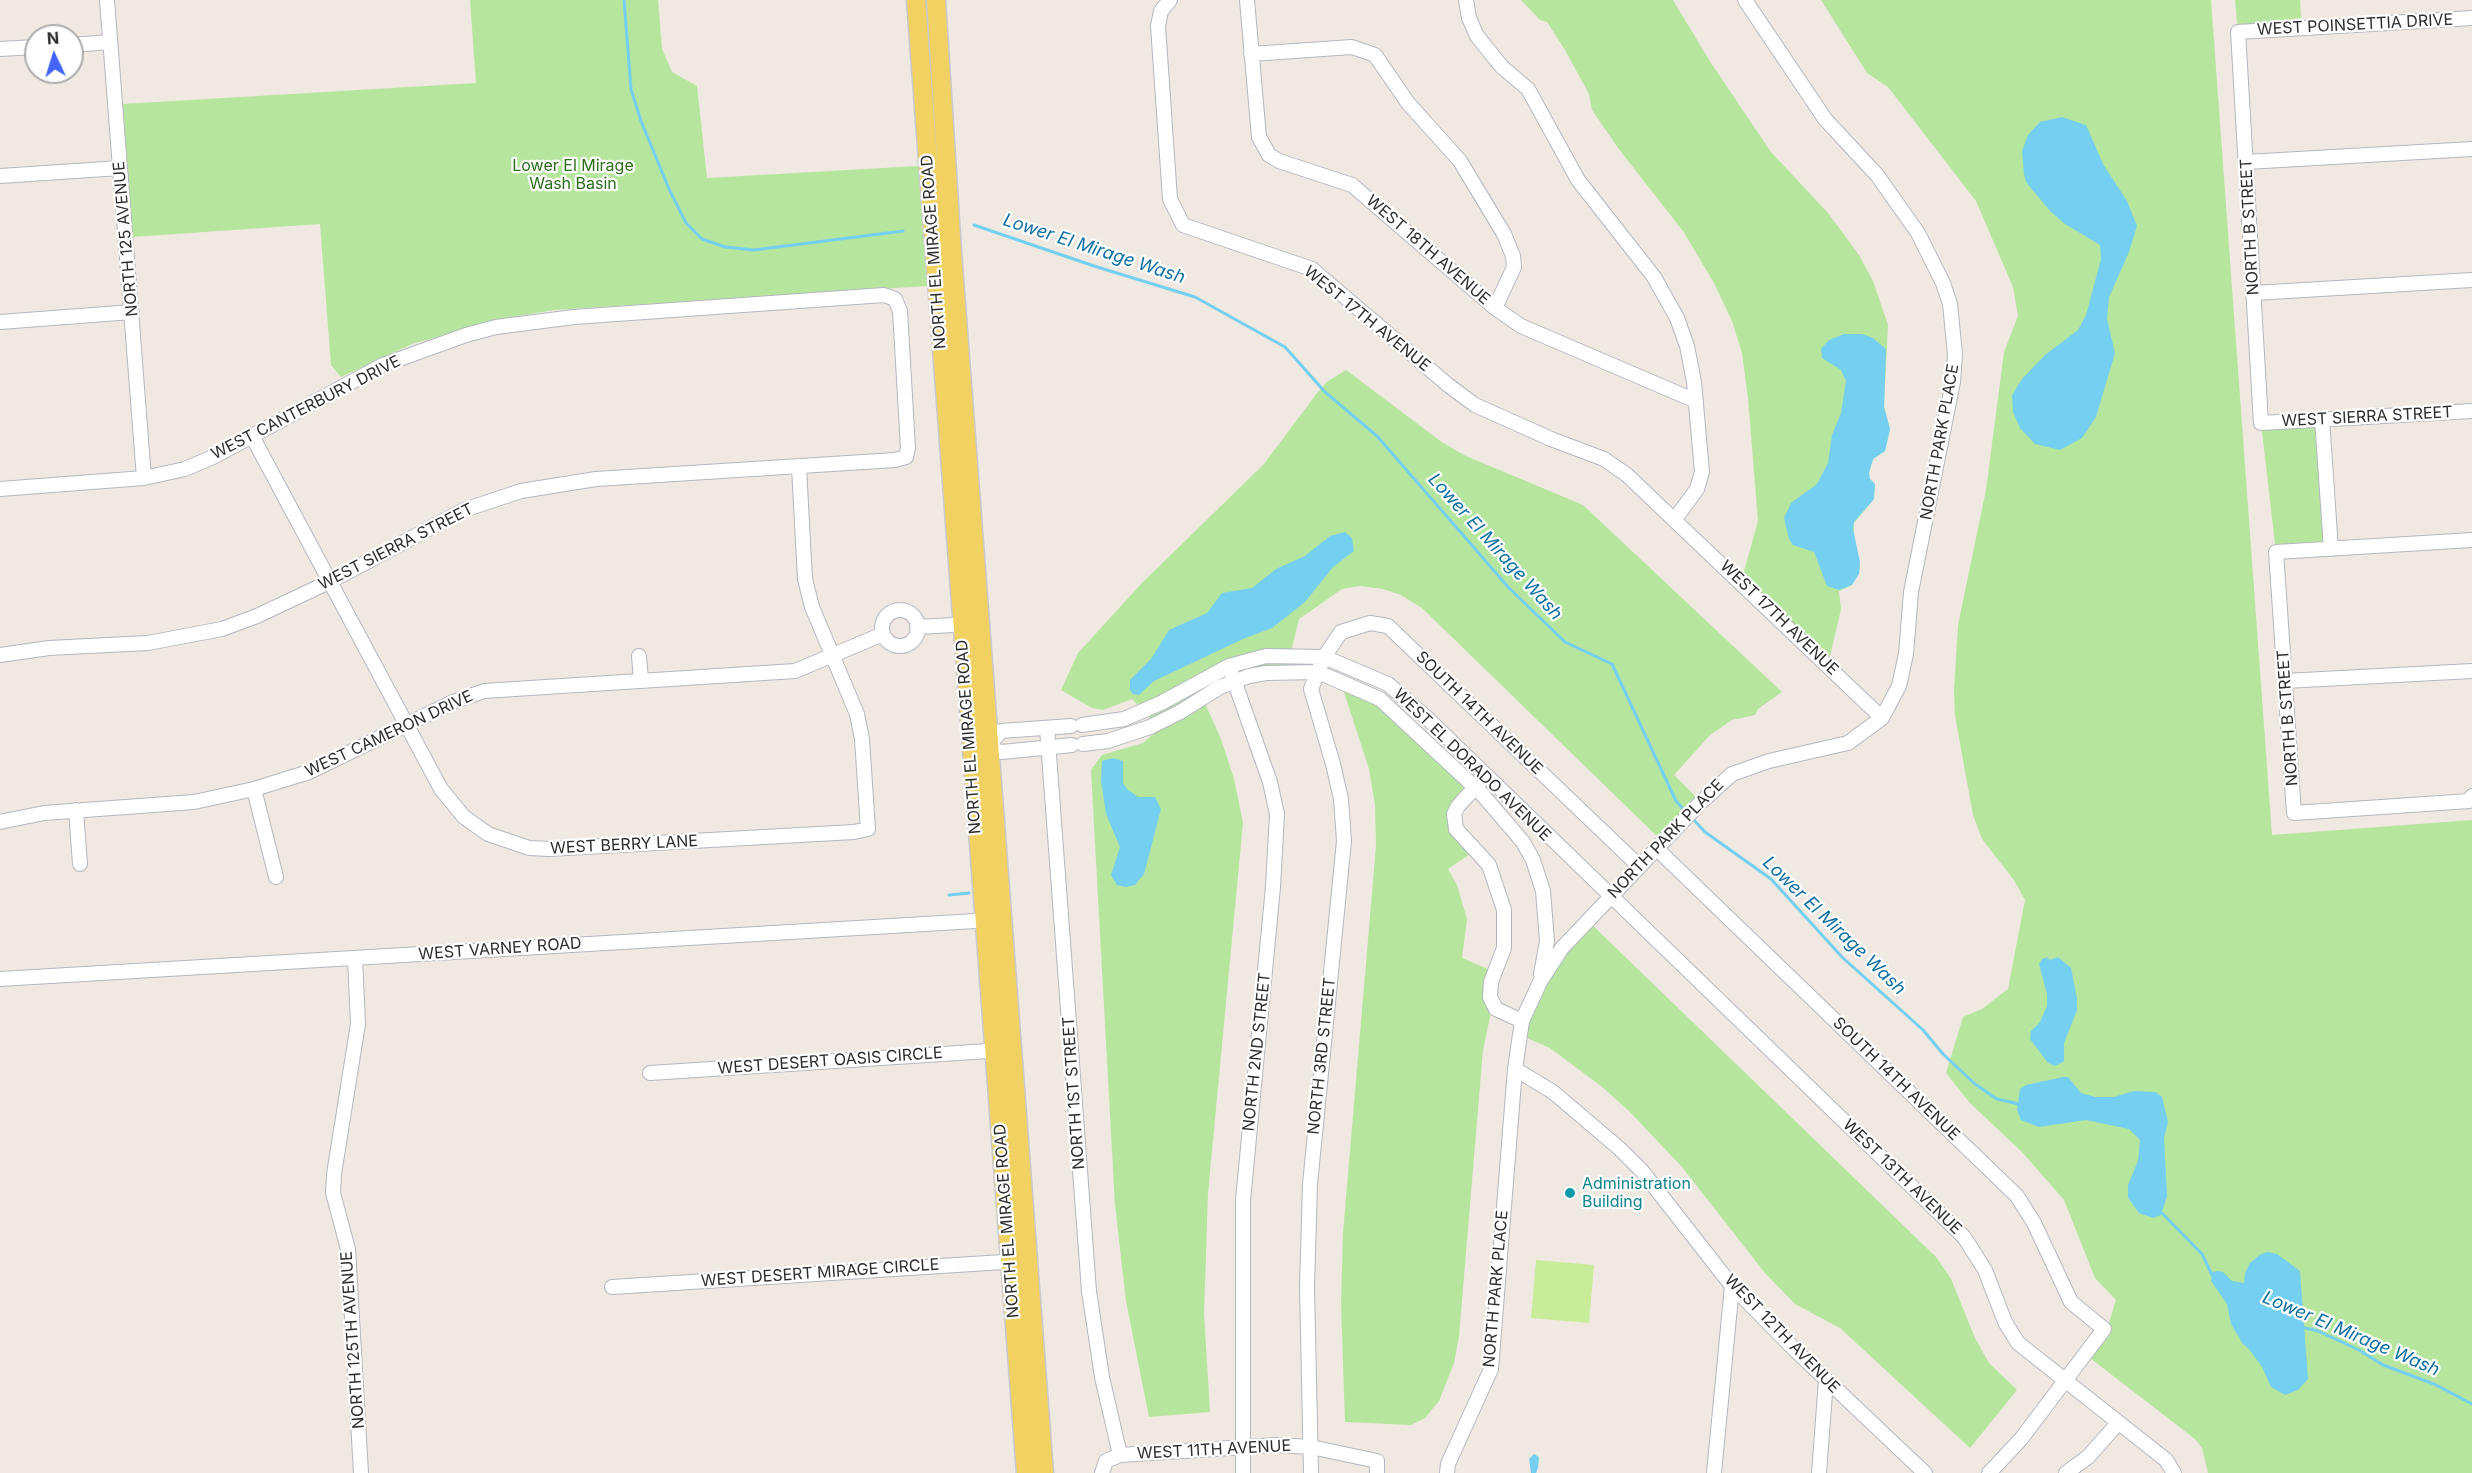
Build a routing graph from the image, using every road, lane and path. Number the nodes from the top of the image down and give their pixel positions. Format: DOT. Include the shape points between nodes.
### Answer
graph roads {
  1 [pos="107,0"];
  2 [pos="916,0"];
  3 [pos="936,0"];
  4 [pos="1170,0"];
  5 [pos="1247,0"];
  6 [pos="1466,0"];
  7 [pos="1745,0"];
  8 [pos="2472,18"];
  9 [pos="2238,32"];
  10 [pos="111,42"];
  11 [pos="84,44"];
  12 [pos="24,48"];
  13 [pos="0,49"];
  14 [pos="1251,54"];
  15 [pos="2472,149"];
  16 [pos="2246,162"];
  17 [pos="120,168"];
  18 [pos="0,176"];
  19 [pos="2472,280"];
  20 [pos="2253,292"];
  21 [pos="1495,308"];
  22 [pos="132,312"];
  23 [pos="0,322"];
  24 [pos="1696,401"];
  25 [pos="2472,411"];
  26 [pos="2322,419"];
  27 [pos="2261,423"];
  28 [pos="252,436"];
  29 [pos="906,457"];
  30 [pos="799,467"];
  31 [pos="144,478"];
  32 [pos="0,489"];
  33 [pos="1675,519"];
  34 [pos="2472,540"];
  35 [pos="2331,549"];
  36 [pos="329,582"];
  37 [pos="970,624"];
  38 [pos="917,627"];
  39 [pos="883,634"];
  40 [pos="0,654"];
  41 [pos="639,656"];
  42 [pos="834,656"];
  43 [pos="1324,657"];
  44 [pos="1229,666"];
  45 [pos="2472,671"];
  46 [pos="1318,672"];
  47 [pos="641,680"];
  48 [pos="1235,681"];
  49 [pos="2285,681"];
  50 [pos="1882,718"];
  51 [pos="409,726"];
  52 [pos="1047,728"];
  53 [pos="979,747"];
  54 [pos="1048,749"];
  55 [pos="1485,776"];
  56 [pos="1476,788"];
  57 [pos="254,789"];
  58 [pos="2471,799"];
  59 [pos="76,810"];
  60 [pos="0,822"];
  61 [pos="1658,850"];
  62 [pos="80,864"];
  63 [pos="1640,866"];
  64 [pos="276,877"];
  65 [pos="1610,897"];
  66 [pos="992,920"];
  67 [pos="355,958"];
  68 [pos="0,979"];
  69 [pos="1540,982"];
  70 [pos="1522,1021"];
  71 [pos="1003,1050"];
  72 [pos="1515,1069"];
  73 [pos="650,1073"];
  74 [pos="1019,1261"];
  75 [pos="1732,1286"];
  76 [pos="612,1287"];
  77 [pos="1826,1380"];
  78 [pos="2066,1383"];
  79 [pos="2118,1423"];
  80 [pos="1242,1447"];
  81 [pos="1311,1447"];
  82 [pos="1120,1455"];
  83 [pos="1377,1467"];
  84 [pos="1447,1468"];
  85 [pos="2173,1471"];
  86 [pos="361,1473"];
  87 [pos="1026,1473"];
  88 [pos="1044,1473"];
  89 [pos="1102,1473"];
  90 [pos="1243,1473"];
  91 [pos="1311,1473"];
  92 [pos="1714,1473"];
  93 [pos="1819,1473"];
  94 [pos="1925,1473"];
  95 [pos="1989,1473"];
  96 [pos="2066,1473"];
  1 -- 10 [label="street, NORTH 125 AVENUE"];
  2 -- 37 [label="main road, NORTH EL MIRAGE ROAD"];
  3 -- 37 [label="main road, NORTH EL MIRAGE ROAD"];
  4 -- 33 [label="street, WEST 17TH AVENUE" via="1161,11 1158,26 1170,200 1183,225 1312,269 1475,405 1604,459 1627,474"];
  5 -- 14 [label="street, WEST 18TH AVENUE"];
  6 -- 24 [label="street" via="1468,18 1489,53 1528,89 1574,174 1665,296 1687,346"];
  7 -- 50 [label="street, NORTH PARK PLACE" via="1825,119 1876,175 1918,233 1950,304 1955,354 1953,382 1911,592 1906,654 1899,686"];
  8 -- 9 [label="street, WEST POINSETTIA DRIVE"];
  9 -- 16 [label="street, NORTH B STREET"];
  10 -- 11 [label="street"];
  10 -- 17 [label="street, NORTH 125 AVENUE"];
  12 -- 13 [label="street"];
  14 -- 21 [label="street, WEST 18TH AVENUE" via="1259,137 1269,155 1352,185"];
  14 -- 21 [label="street" via="1352,47 1375,55 1408,103 1460,161 1504,234 1514,267"];
  15 -- 16 [label="street"];
  16 -- 20 [label="street, NORTH B STREET"];
  17 -- 18 [label="street"];
  17 -- 22 [label="street, NORTH 125 AVENUE"];
  19 -- 20 [label="street"];
  20 -- 27 [label="street, NORTH B STREET"];
  21 -- 24 [label="street, WEST 18TH AVENUE" via="1521,326"];
  22 -- 23 [label="street"];
  22 -- 31 [label="street, NORTH 125 AVENUE"];
  24 -- 33 [label="street" via="1702,472 1697,489"];
  25 -- 26 [label="street, WEST SIERRA STREET"];
  26 -- 27 [label="street, WEST SIERRA STREET"];
  26 -- 35 [label="street"];
  28 -- 29 [label="street, WEST CANTERBURY DRIVE" via="383,365 496,327 574,317 884,295 896,299 900,311"];
  28 -- 31 [label="street, WEST CANTERBURY DRIVE" via="185,469"];
  28 -- 36 [label="street, WEST BERRY LANE"];
  29 -- 30 [label="street, WEST SIERRA STREET"];
  30 -- 36 [label="street, WEST SIERRA STREET" via="596,479 520,491 464,510"];
  30 -- 42 [label="street" via="805,579 812,607"];
  31 -- 32 [label="street, WEST CANTERBURY DRIVE"];
  33 -- 50 [label="street, WEST 17TH AVENUE"];
  34 -- 35 [label="street"];
  35 -- 49 [label="street, NORTH B STREET" via="2276,552"];
  36 -- 40 [label="street, WEST SIERRA STREET" via="257,616 188,637"];
  36 -- 51 [label="street, WEST BERRY LANE"];
  37 -- 38 [label="street"];
  37 -- 53 [label="main road, NORTH EL MIRAGE ROAD"];
  38 -- 39 [label="street" via="914,639 903,645 891,644"];
  38 -- 39 [label="street" via="909,613 899,610 885,618"];
  39 -- 42 [label="street, WEST CAMERON DRIVE"];
  41 -- 47 [label="street"];
  42 -- 47 [label="street, WEST CAMERON DRIVE" via="795,671"];
  42 -- 51 [label="street, WEST BERRY LANE" via="861,731 868,829 854,832 529,848 488,834 464,817 441,789"];
  43 -- 44 [label="street, WEST EL DORADO AVENUE" via="1266,656"];
  43 -- 46 [label="street, SOUTH 14TH AVENUE"];
  43 -- 55 [label="street, WEST EL DORADO AVENUE" via="1388,684"];
  43 -- 63 [label="street, SOUTH 14TH AVENUE" via="1341,632 1370,623 1388,626"];
  44 -- 48 [label="street, NORTH 2ND STREET"];
  44 -- 52 [label="street, WEST EL DORADO AVENUE" via="1124,719"];
  45 -- 49 [label="street"];
  46 -- 48 [label="street, WEST EL DORADO AVENUE" via="1266,673"];
  46 -- 56 [label="street, WEST EL DORADO AVENUE" via="1380,699"];
  46 -- 81 [label="street, NORTH 3RD STREET" via="1311,689 1339,788 1344,841 1310,1184 1307,1287"];
  47 -- 51 [label="street, WEST CAMERON DRIVE" via="484,691 453,702"];
  48 -- 54 [label="street, WEST EL DORADO AVENUE" via="1150,727 1108,741"];
  48 -- 80 [label="street, NORTH 2ND STREET" via="1270,782 1277,837 1244,1200"];
  49 -- 58 [label="street, NORTH B STREET" via="2294,813"];
  50 -- 61 [label="street, NORTH PARK PLACE" via="1848,742 1732,774"];
  51 -- 57 [label="street, WEST CAMERON DRIVE" via="309,772"];
  52 -- 53 [label="street, WEST EL DORADO AVENUE" via="1001,731"];
  52 -- 54 [label="street, NORTH 1ST STREET"];
  53 -- 54 [label="street, WEST EL DORADO AVENUE" via="1002,752"];
  53 -- 66 [label="main road, NORTH EL MIRAGE ROAD"];
  54 -- 82 [label="street, NORTH 1ST STREET" via="1089,1291 1102,1377"];
  55 -- 56 [label="street"];
  55 -- 65 [label="street, WEST EL DORADO AVENUE"];
  56 -- 69 [label="street, WEST EL DORADO AVENUE" via="1523,842 1541,884 1547,941"];
  56 -- 70 [label="street" via="1458,806 1455,829 1489,865 1504,910 1504,948 1490,990 1493,1004 1506,1016"];
  57 -- 59 [label="street, WEST CAMERON DRIVE" via="194,802"];
  57 -- 64 [label="street"];
  59 -- 60 [label="street, WEST CAMERON DRIVE"];
  59 -- 62 [label="street"];
  61 -- 63 [label="street, NORTH PARK PLACE"];
  61 -- 78 [label="street, SOUTH 14TH AVENUE" via="2017,1196 2034,1222 2071,1302 2104,1329"];
  63 -- 65 [label="street, NORTH PARK PLACE"];
  65 -- 69 [label="street, NORTH PARK PLACE" via="1559,951"];
  65 -- 78 [label="street, WEST 13TH AVENUE" via="1964,1237 1985,1270 2005,1322 2018,1343"];
  66 -- 67 [label="street, WEST VARNEY ROAD"];
  66 -- 71 [label="main road, NORTH EL MIRAGE ROAD"];
  67 -- 68 [label="street, WEST VARNEY ROAD"];
  67 -- 86 [label="street, NORTH 125TH AVENUE" via="358,1024 333,1193 348,1249"];
  69 -- 70 [label="street, NORTH PARK PLACE"];
  70 -- 72 [label="street, NORTH PARK PLACE"];
  71 -- 73 [label="street, WEST DESERT OASIS CIRCLE"];
  71 -- 74 [label="main road, NORTH EL MIRAGE ROAD"];
  72 -- 75 [label="street, WEST 12TH AVENUE" via="1553,1092 1642,1171"];
  72 -- 84 [label="street, NORTH PARK PLACE" via="1491,1369"];
  74 -- 76 [label="street, WEST DESERT MIRAGE CIRCLE"];
  74 -- 87 [label="main road, NORTH EL MIRAGE ROAD"];
  74 -- 88 [label="main road, NORTH EL MIRAGE ROAD"];
  75 -- 77 [label="street, WEST 12TH AVENUE"];
  75 -- 92 [label="street"];
  77 -- 93 [label="street"];
  77 -- 94 [label="street, WEST 12TH AVENUE"];
  78 -- 79 [label="street, WEST 13TH AVENUE"];
  78 -- 95 [label="street"];
  79 -- 85 [label="street, WEST 13TH AVENUE"];
  79 -- 96 [label="street" via="2088,1457"];
  80 -- 81 [label="street, WEST 11TH AVENUE"];
  80 -- 82 [label="street, WEST 11TH AVENUE"];
  80 -- 90 [label="street, NORTH 2ND STREET"];
  81 -- 83 [label="street, WEST 11TH AVENUE"];
  81 -- 91 [label="street, NORTH 3RD STREET"];
  82 -- 89 [label="street" via="1106,1461"];
}
